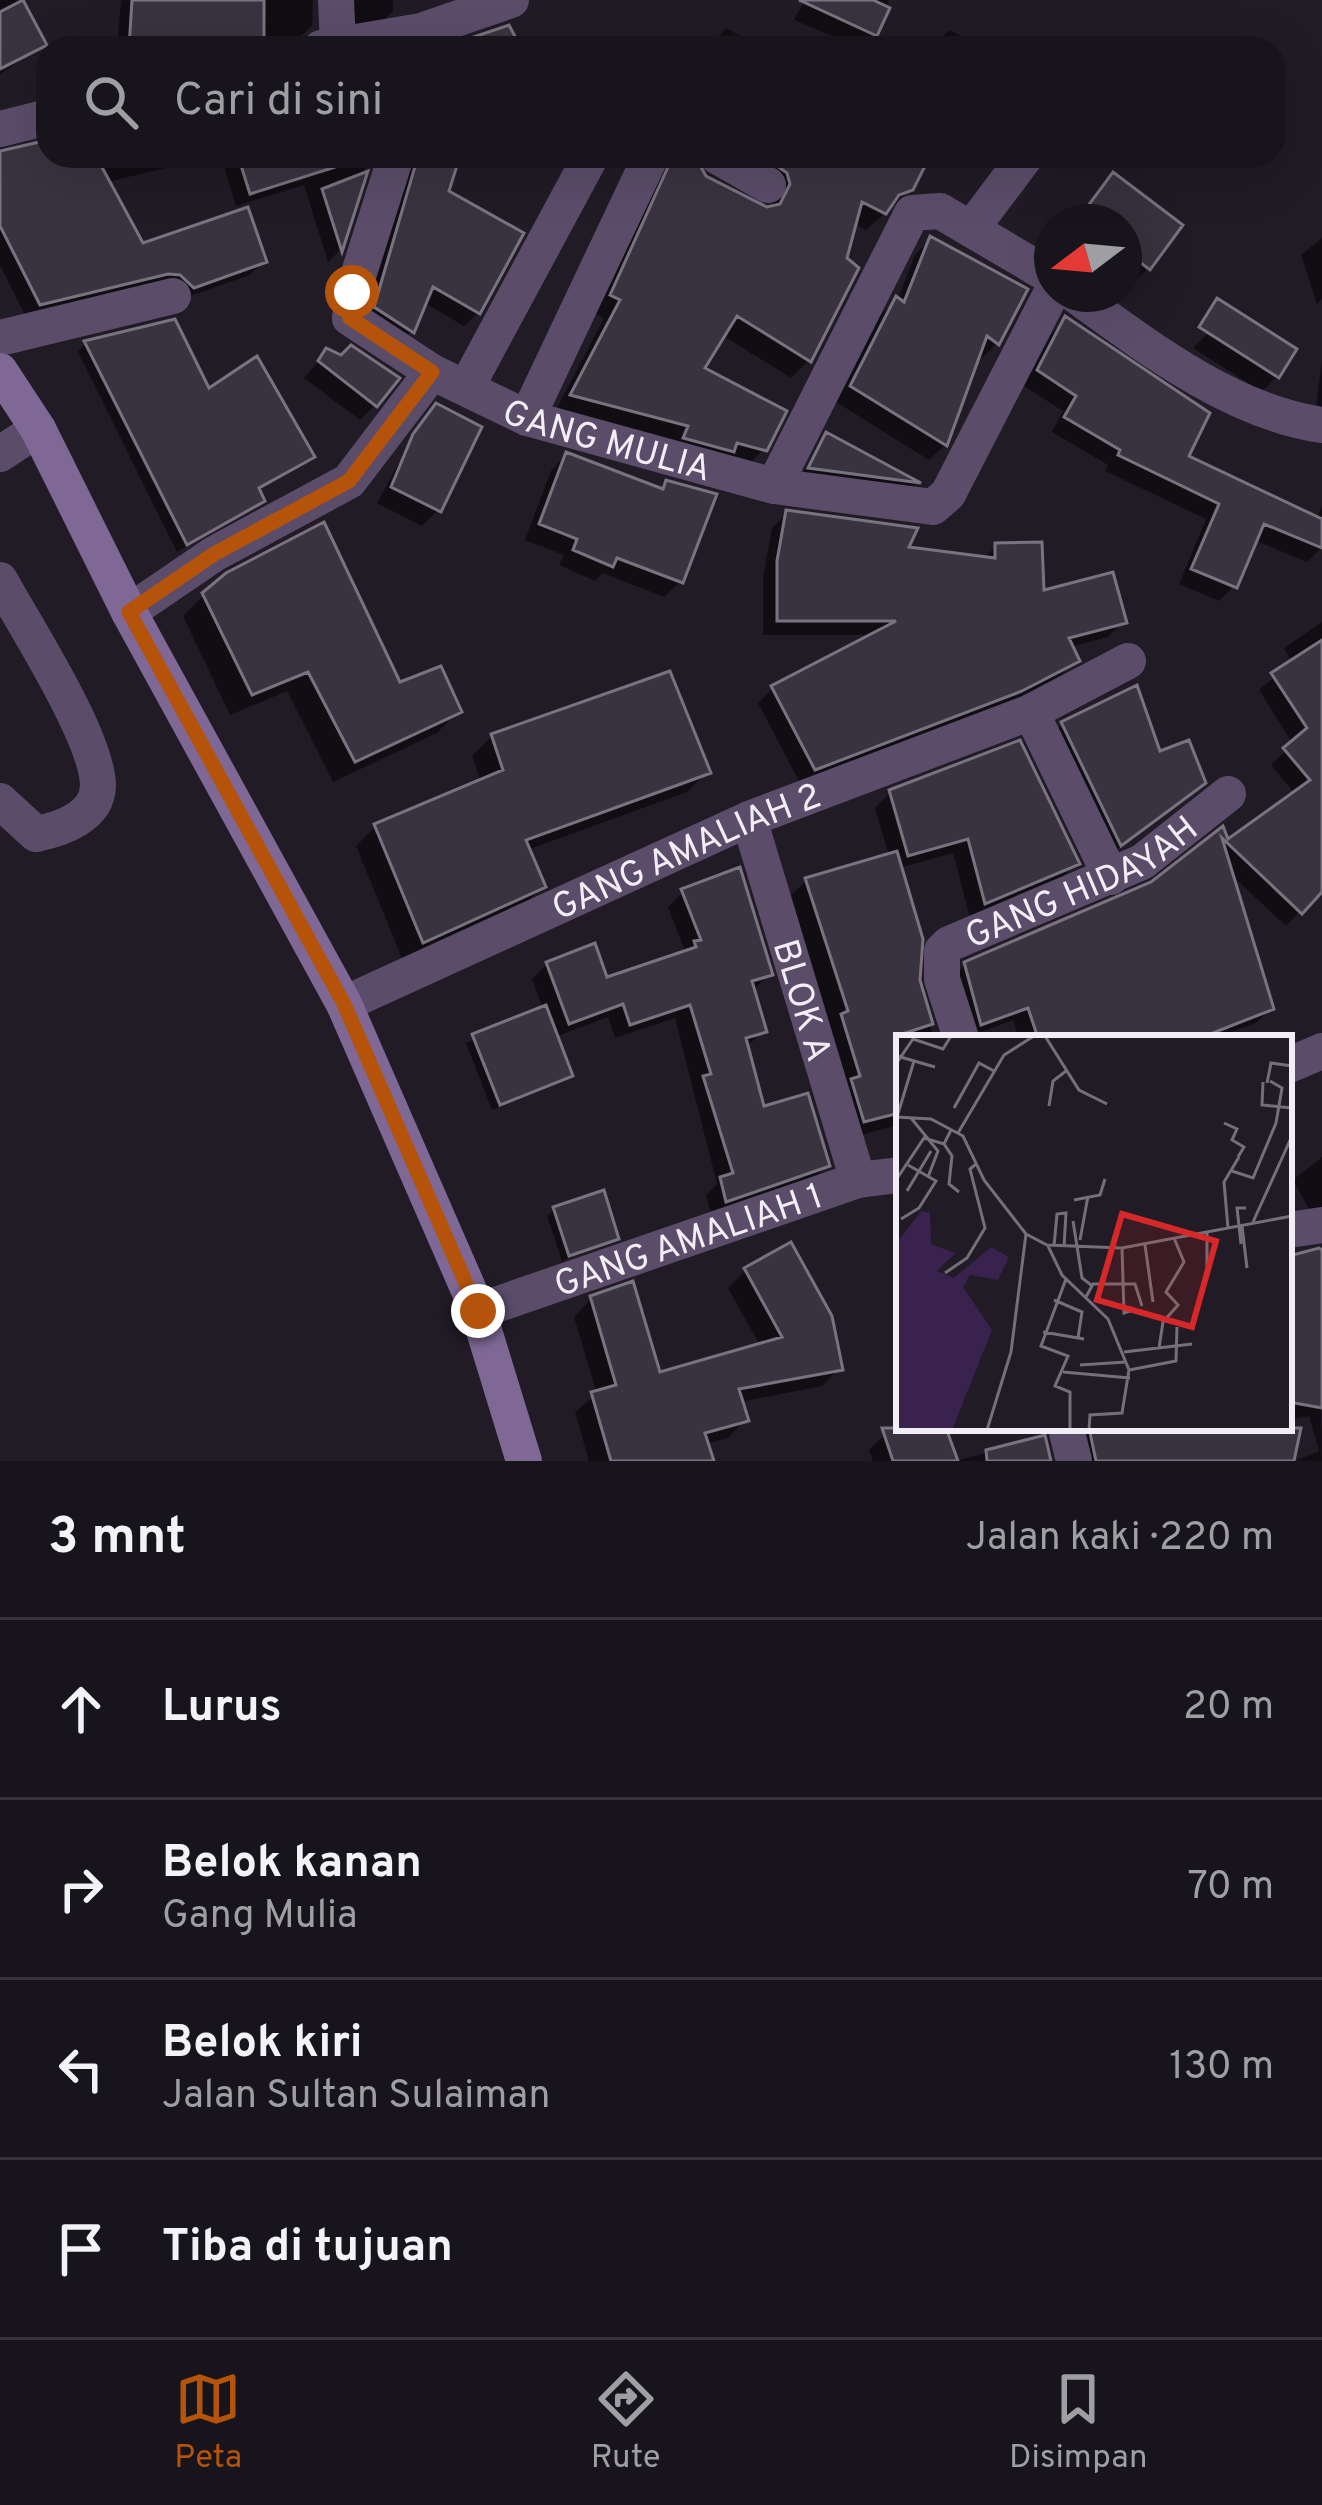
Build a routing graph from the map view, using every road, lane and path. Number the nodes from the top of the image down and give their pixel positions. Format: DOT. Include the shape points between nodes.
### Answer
graph roads {
  1 [pos="336,0"];
  2 [pos="511,0"];
  3 [pos="331,36"];
  4 [pos="430,36"];
  5 [pos="36,120"];
  6 [pos="0,129"];
  7 [pos="392,168"];
  8 [pos="585,168"];
  9 [pos="645,168"];
  10 [pos="738,168"];
  11 [pos="1017,168"];
  12 [pos="768,185"];
  13 [pos="971,229"];
  14 [pos="1034,266"];
  15 [pos="172,296"];
  16 [pos="1042,312"];
  17 [pos="1102,312"];
  18 [pos="0,338"];
  19 [pos="0,371"];
  20 [pos="432,372"];
  21 [pos="466,388"];
  22 [pos="527,418"];
  23 [pos="1322,425"];
  24 [pos="38,429"];
  25 [pos="0,454"];
  26 [pos="775,486"];
  27 [pos="0,580"];
  28 [pos="129,612"];
  29 [pos="1128,661"];
  30 [pos="1031,712"];
  31 [pos="1228,794"];
  32 [pos="0,801"];
  33 [pos="749,819"];
  34 [pos="1111,877"];
  35 [pos="344,1004"];
  36 [pos="960,1035"];
  37 [pos="1322,1051"];
  38 [pos="1292,1064"];
  39 [pos="896,1175"];
  40 [pos="858,1180"];
  41 [pos="1322,1225"];
  42 [pos="1292,1230"];
  43 [pos="478,1311"];
  44 [pos="1067,1431"];
  45 [pos="524,1461"];
  46 [pos="1074,1461"];
  1 -- 3 [label="street"];
  2 -- 4 [label="street"];
  5 -- 6 [label="street"];
  7 -- 20 [label="street, GANG MULIA" via="350,318"];
  8 -- 21 [label="street"];
  9 -- 22 [label="street"];
  10 -- 12 [label="street"];
  11 -- 13 [label="street"];
  13 -- 14 [label="street"];
  13 -- 26 [label="street" via="929,209 901,228"];
  15 -- 18 [label="street"];
  16 -- 26 [label="street, GANG MULIA" via="948,494 933,508"];
  17 -- 23 [label="street" via="1230,396"];
  19 -- 24 [label="main road"];
  20 -- 21 [label="street, GANG MULIA"];
  20 -- 28 [label="street" via="349,481 214,554"];
  21 -- 22 [label="street, GANG MULIA"];
  22 -- 26 [label="street, GANG MULIA"];
  24 -- 25 [label="street"];
  24 -- 28 [label="main road"];
  27 -- 32 [label="street" via="91,754 98,789 85,814 36,834"];
  28 -- 35 [label="main road"];
  29 -- 30 [label="street, GANG AMALIAH 2"];
  30 -- 33 [label="street, GANG AMALIAH 2"];
  30 -- 34 [label="street"];
  31 -- 34 [label="street, GANG HIDAYAH" via="1174,842"];
  33 -- 35 [label="street, GANG AMALIAH 2"];
  33 -- 40 [label="street, BLOK A"];
  34 -- 36 [label="street, GANG HIDAYAH" via="942,951 941,979"];
  35 -- 43 [label="main road"];
  37 -- 38 [label="street"];
  39 -- 40 [label="street, GANG AMALIAH 1"];
  40 -- 43 [label="street, GANG AMALIAH 1"];
  41 -- 42 [label="street"];
  43 -- 45 [label="main road"];
  44 -- 46 [label="street"];
}
